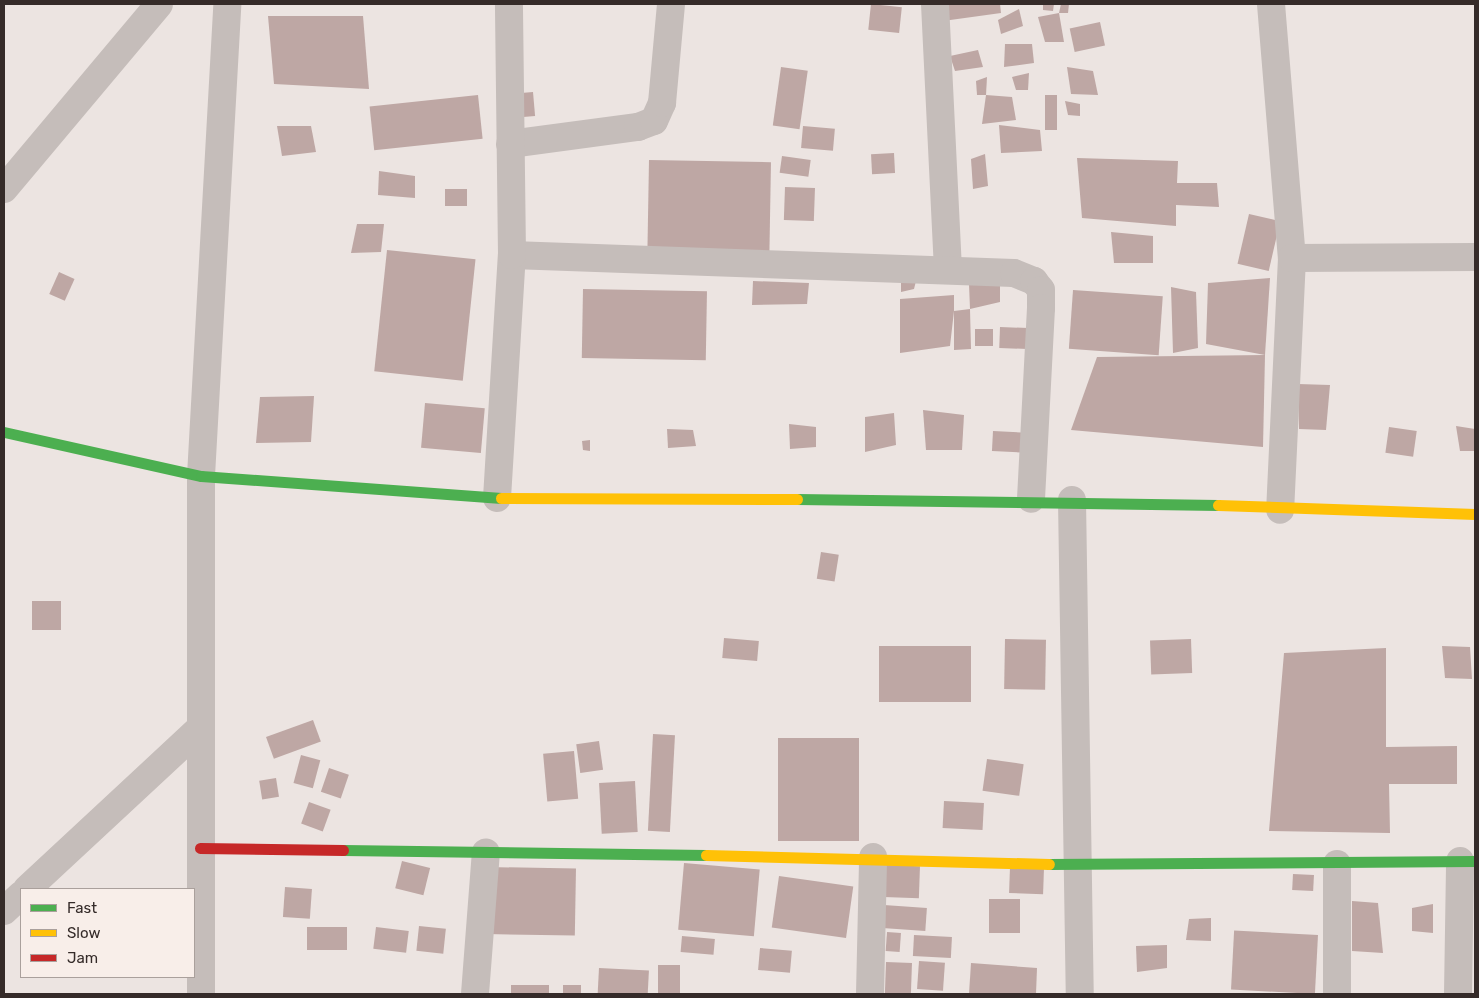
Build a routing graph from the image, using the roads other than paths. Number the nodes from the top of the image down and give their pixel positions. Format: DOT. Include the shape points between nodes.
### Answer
graph roads {
  1 [pos="159,4"];
  2 [pos="227,4"];
  3 [pos="509,4"];
  4 [pos="671,4"];
  5 [pos="936,4"];
  6 [pos="1271,4"];
  7 [pos="510,144"];
  8 [pos="4,189"];
  9 [pos="512,255"];
  10 [pos="1475,257"];
  11 [pos="1292,258"];
  12 [pos="948,270"];
  13 [pos="4,432"];
  14 [pos="201,476"];
  15 [pos="497,498"];
  16 [pos="1030,499"];
  17 [pos="1072,500"];
  18 [pos="1280,510"];
  19 [pos="1475,514"];
  20 [pos="200,728"];
  21 [pos="200,848"];
  22 [pos="486,852"];
  23 [pos="873,857"];
  24 [pos="1468,861"];
  25 [pos="1076,863"];
  26 [pos="1337,864"];
  27 [pos="28,888"];
  28 [pos="20,896"];
  29 [pos="4,911"];
  30 [pos="201,994"];
  31 [pos="475,994"];
  32 [pos="870,994"];
  33 [pos="1080,994"];
  34 [pos="1337,994"];
  35 [pos="1458,994"];
  1 -- 8 [label="street"];
  2 -- 14 [label="street"];
  3 -- 7 [label="street"];
  4 -- 7 [label="street" via="662,103 654,121 638,127"];
  5 -- 12 [label="street"];
  6 -- 11 [label="street"];
  7 -- 9 [label="street"];
  9 -- 12 [label="street"];
  9 -- 15 [label="street"];
  10 -- 11 [label="street"];
  11 -- 18 [label="street"];
  12 -- 16 [label="street" via="1014,272 1034,281 1040,290"];
  13 -- 14 [label="main road"];
  14 -- 15 [label="main road"];
  14 -- 20 [label="street"];
  15 -- 16 [label="main road"];
  16 -- 17 [label="main road"];
  17 -- 18 [label="main road"];
  17 -- 25 [label="street"];
  18 -- 19 [label="main road"];
  20 -- 21 [label="street"];
  20 -- 27 [label="street"];
  21 -- 22 [label="main road"];
  21 -- 30 [label="street"];
  22 -- 23 [label="main road"];
  22 -- 31 [label="street"];
  23 -- 25 [label="main road"];
  23 -- 32 [label="street"];
  24 -- 26 [label="main road"];
  24 -- 35 [label="street"];
  25 -- 26 [label="main road"];
  25 -- 33 [label="street"];
  26 -- 34 [label="street"];
  28 -- 29 [label="street"];
}
